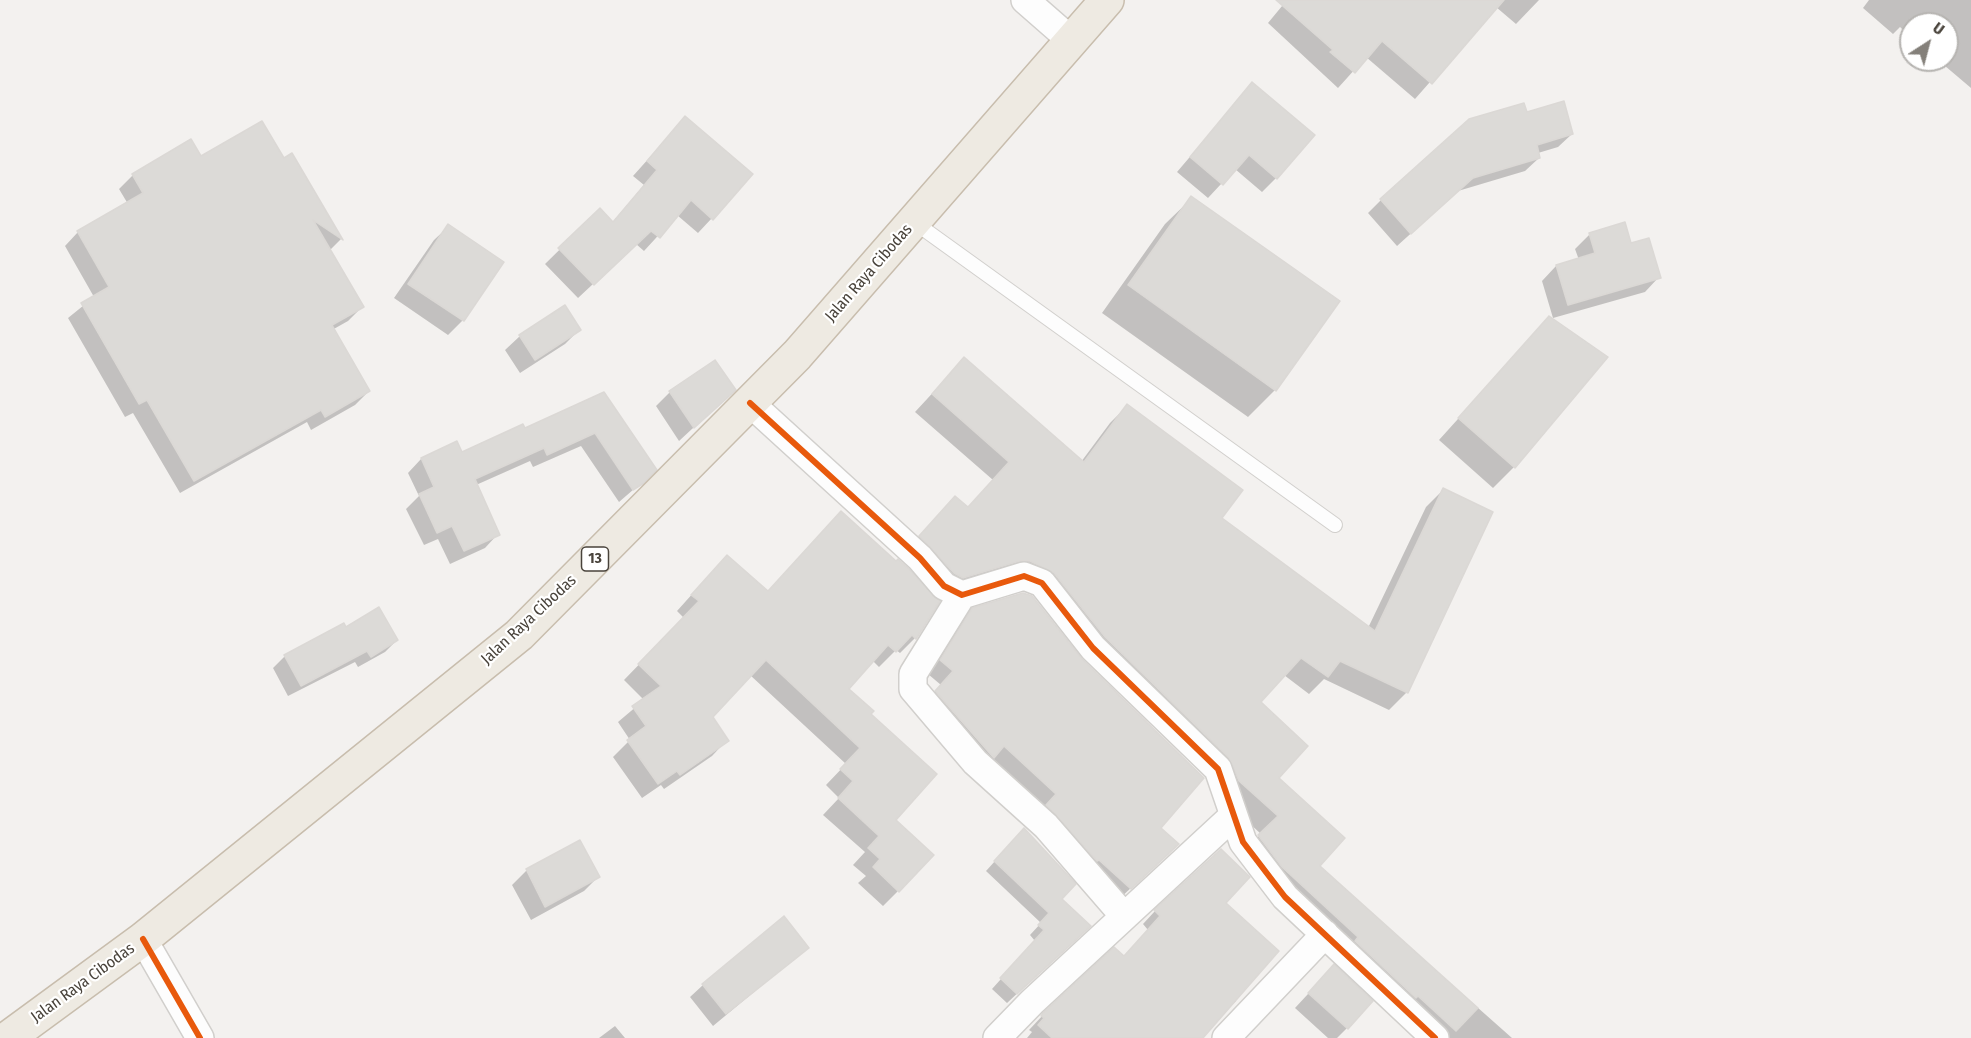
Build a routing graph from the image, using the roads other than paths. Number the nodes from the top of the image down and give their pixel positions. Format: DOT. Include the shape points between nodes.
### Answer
graph roads {
  1 [pos="1025,0"];
  2 [pos="1107,0"];
  3 [pos="1072,42"];
  4 [pos="914,222"];
  5 [pos="750,403"];
  6 [pos="1335,525"];
  7 [pos="962,595"];
  8 [pos="1233,816"];
  9 [pos="1124,916"];
  10 [pos="1325,934"];
  11 [pos="143,939"];
  12 [pos="8,1038"];
  13 [pos="200,1038"];
  14 [pos="997,1038"];
  15 [pos="1226,1038"];
  16 [pos="1435,1038"];
  1 -- 3 [label="street"];
  2 -- 3 [label="highway, Jalan Raya Cibodas / 13"];
  3 -- 4 [label="highway, Jalan Raya Cibodas / 13"];
  4 -- 5 [label="highway, Jalan Raya Cibodas / 13"];
  4 -- 6 [label="lane"];
  5 -- 7 [label="street" via="920,558 944,586"];
  5 -- 11 [label="highway, Jalan Raya Cibodas / 13" via="519,635"];
  7 -- 8 [label="street" via="1024,576 1042,583 1094,648 1218,769"];
  7 -- 9 [label="street" via="913,674 913,689 975,762 1046,826"];
  8 -- 9 [label="street"];
  8 -- 10 [label="street" via="1243,842 1285,897"];
  9 -- 14 [label="street"];
  10 -- 15 [label="street"];
  10 -- 16 [label="street"];
  11 -- 12 [label="highway, Jalan Raya Cibodas / 13"];
  11 -- 13 [label="street"];
}
